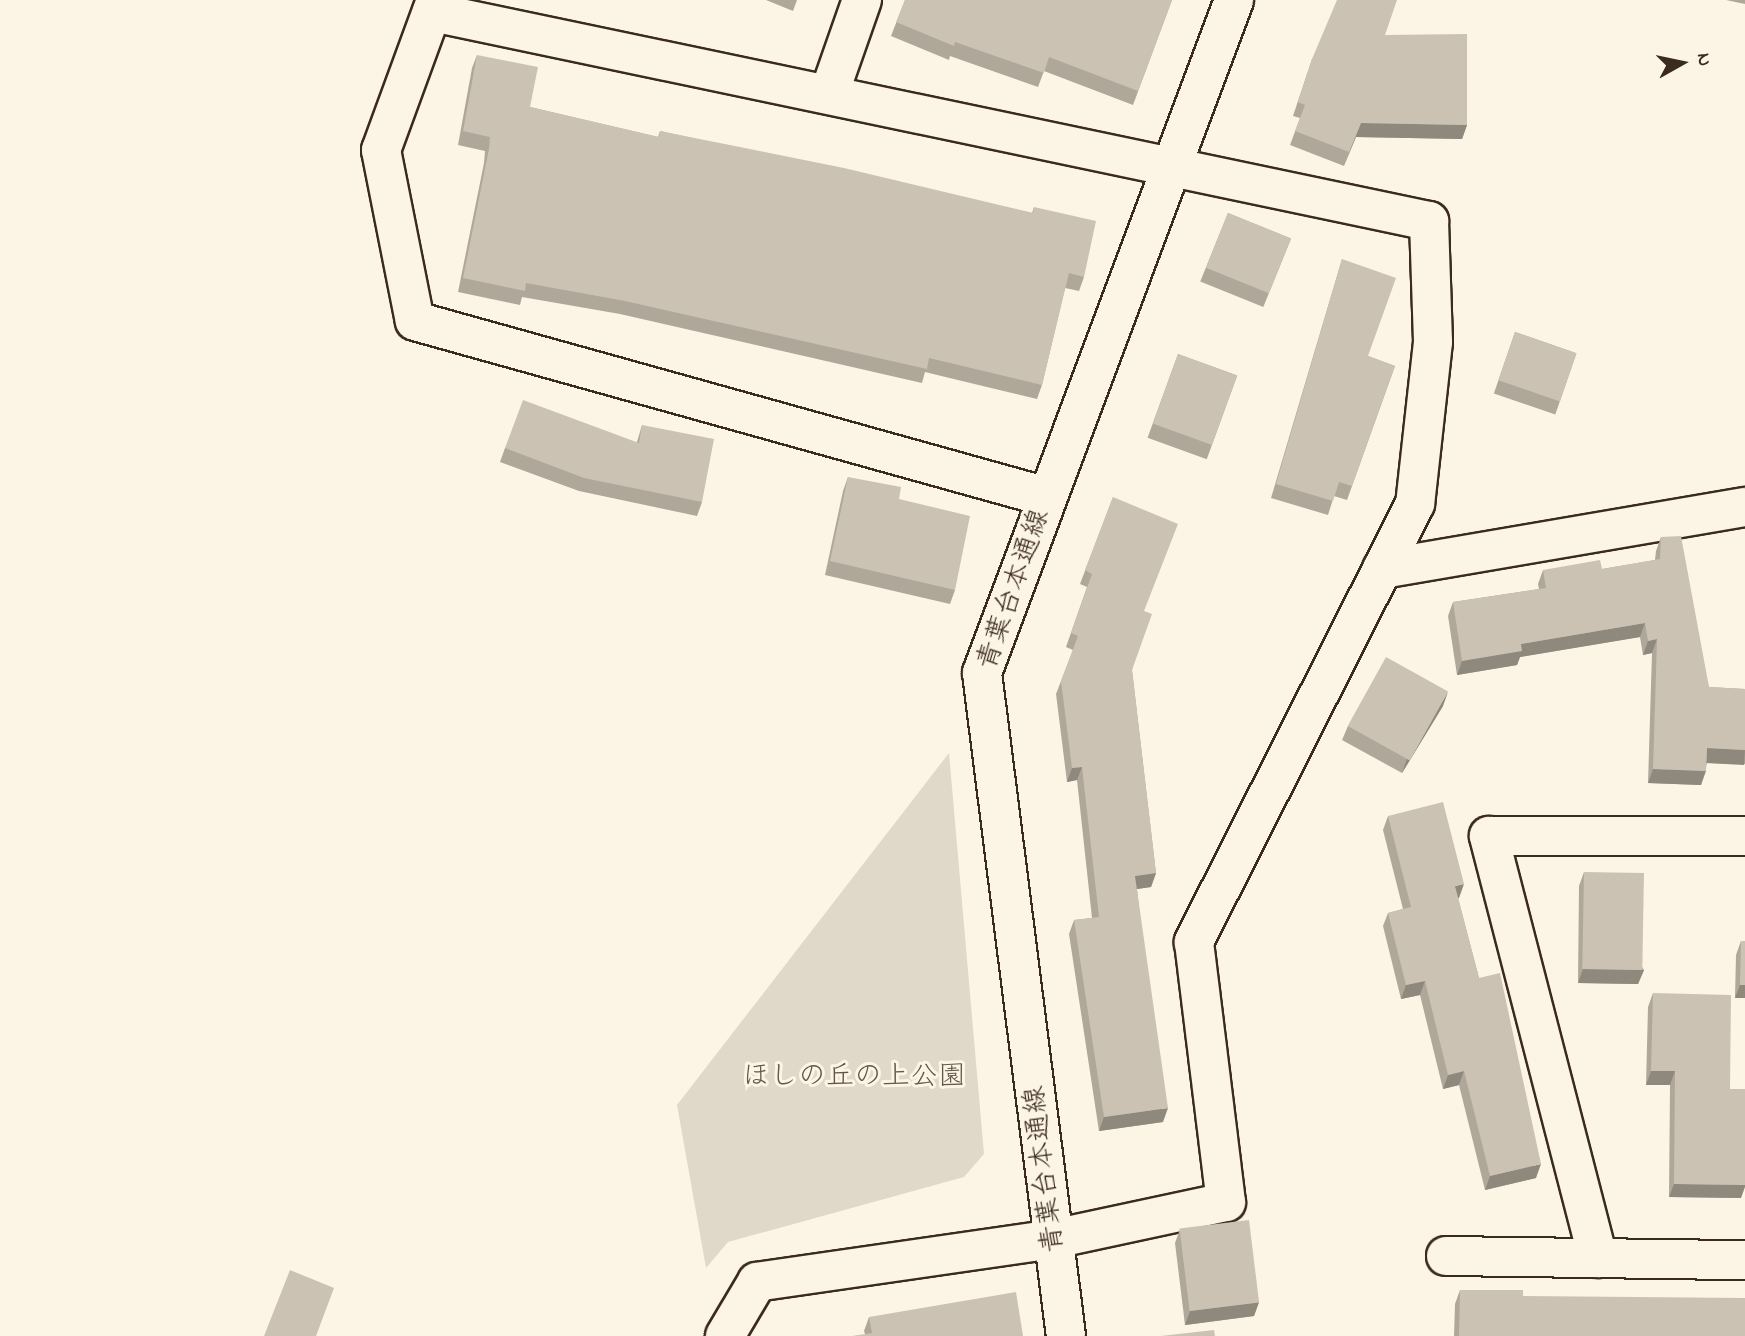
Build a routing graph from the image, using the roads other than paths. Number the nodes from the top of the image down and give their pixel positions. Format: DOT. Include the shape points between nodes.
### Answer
graph roads {
  1 [pos="862,0"];
  2 [pos="1234,0"];
  3 [pos="434,6"];
  4 [pos="829,94"];
  5 [pos="1170,164"];
  6 [pos="1047,497"];
  7 [pos="1745,507"];
  8 [pos="1382,569"];
  9 [pos="1745,836"];
  10 [pos="1055,1239"];
  11 [pos="1446,1256"];
  12 [pos="1598,1258"];
  13 [pos="1745,1260"];
  14 [pos="725,1336"];
  15 [pos="1066,1336"];
  1 -- 4 [label="street"];
  2 -- 5 [label="street, 青葉台本通線"];
  3 -- 4 [label="street"];
  3 -- 6 [label="street" via="381,150 415,321"];
  4 -- 5 [label="street"];
  5 -- 6 [label="street, 青葉台本通線"];
  5 -- 8 [label="street" via="1429,221 1433,342 1415,504"];
  6 -- 10 [label="street, 青葉台本通線" via="982,673"];
  7 -- 8 [label="street"];
  8 -- 10 [label="street" via="1194,942 1226,1202"];
  9 -- 12 [label="street" via="1489,836"];
  10 -- 14 [label="street" via="757,1282"];
  10 -- 15 [label="street, 青葉台本通線"];
  11 -- 12 [label="street"];
  12 -- 13 [label="street"];
}
